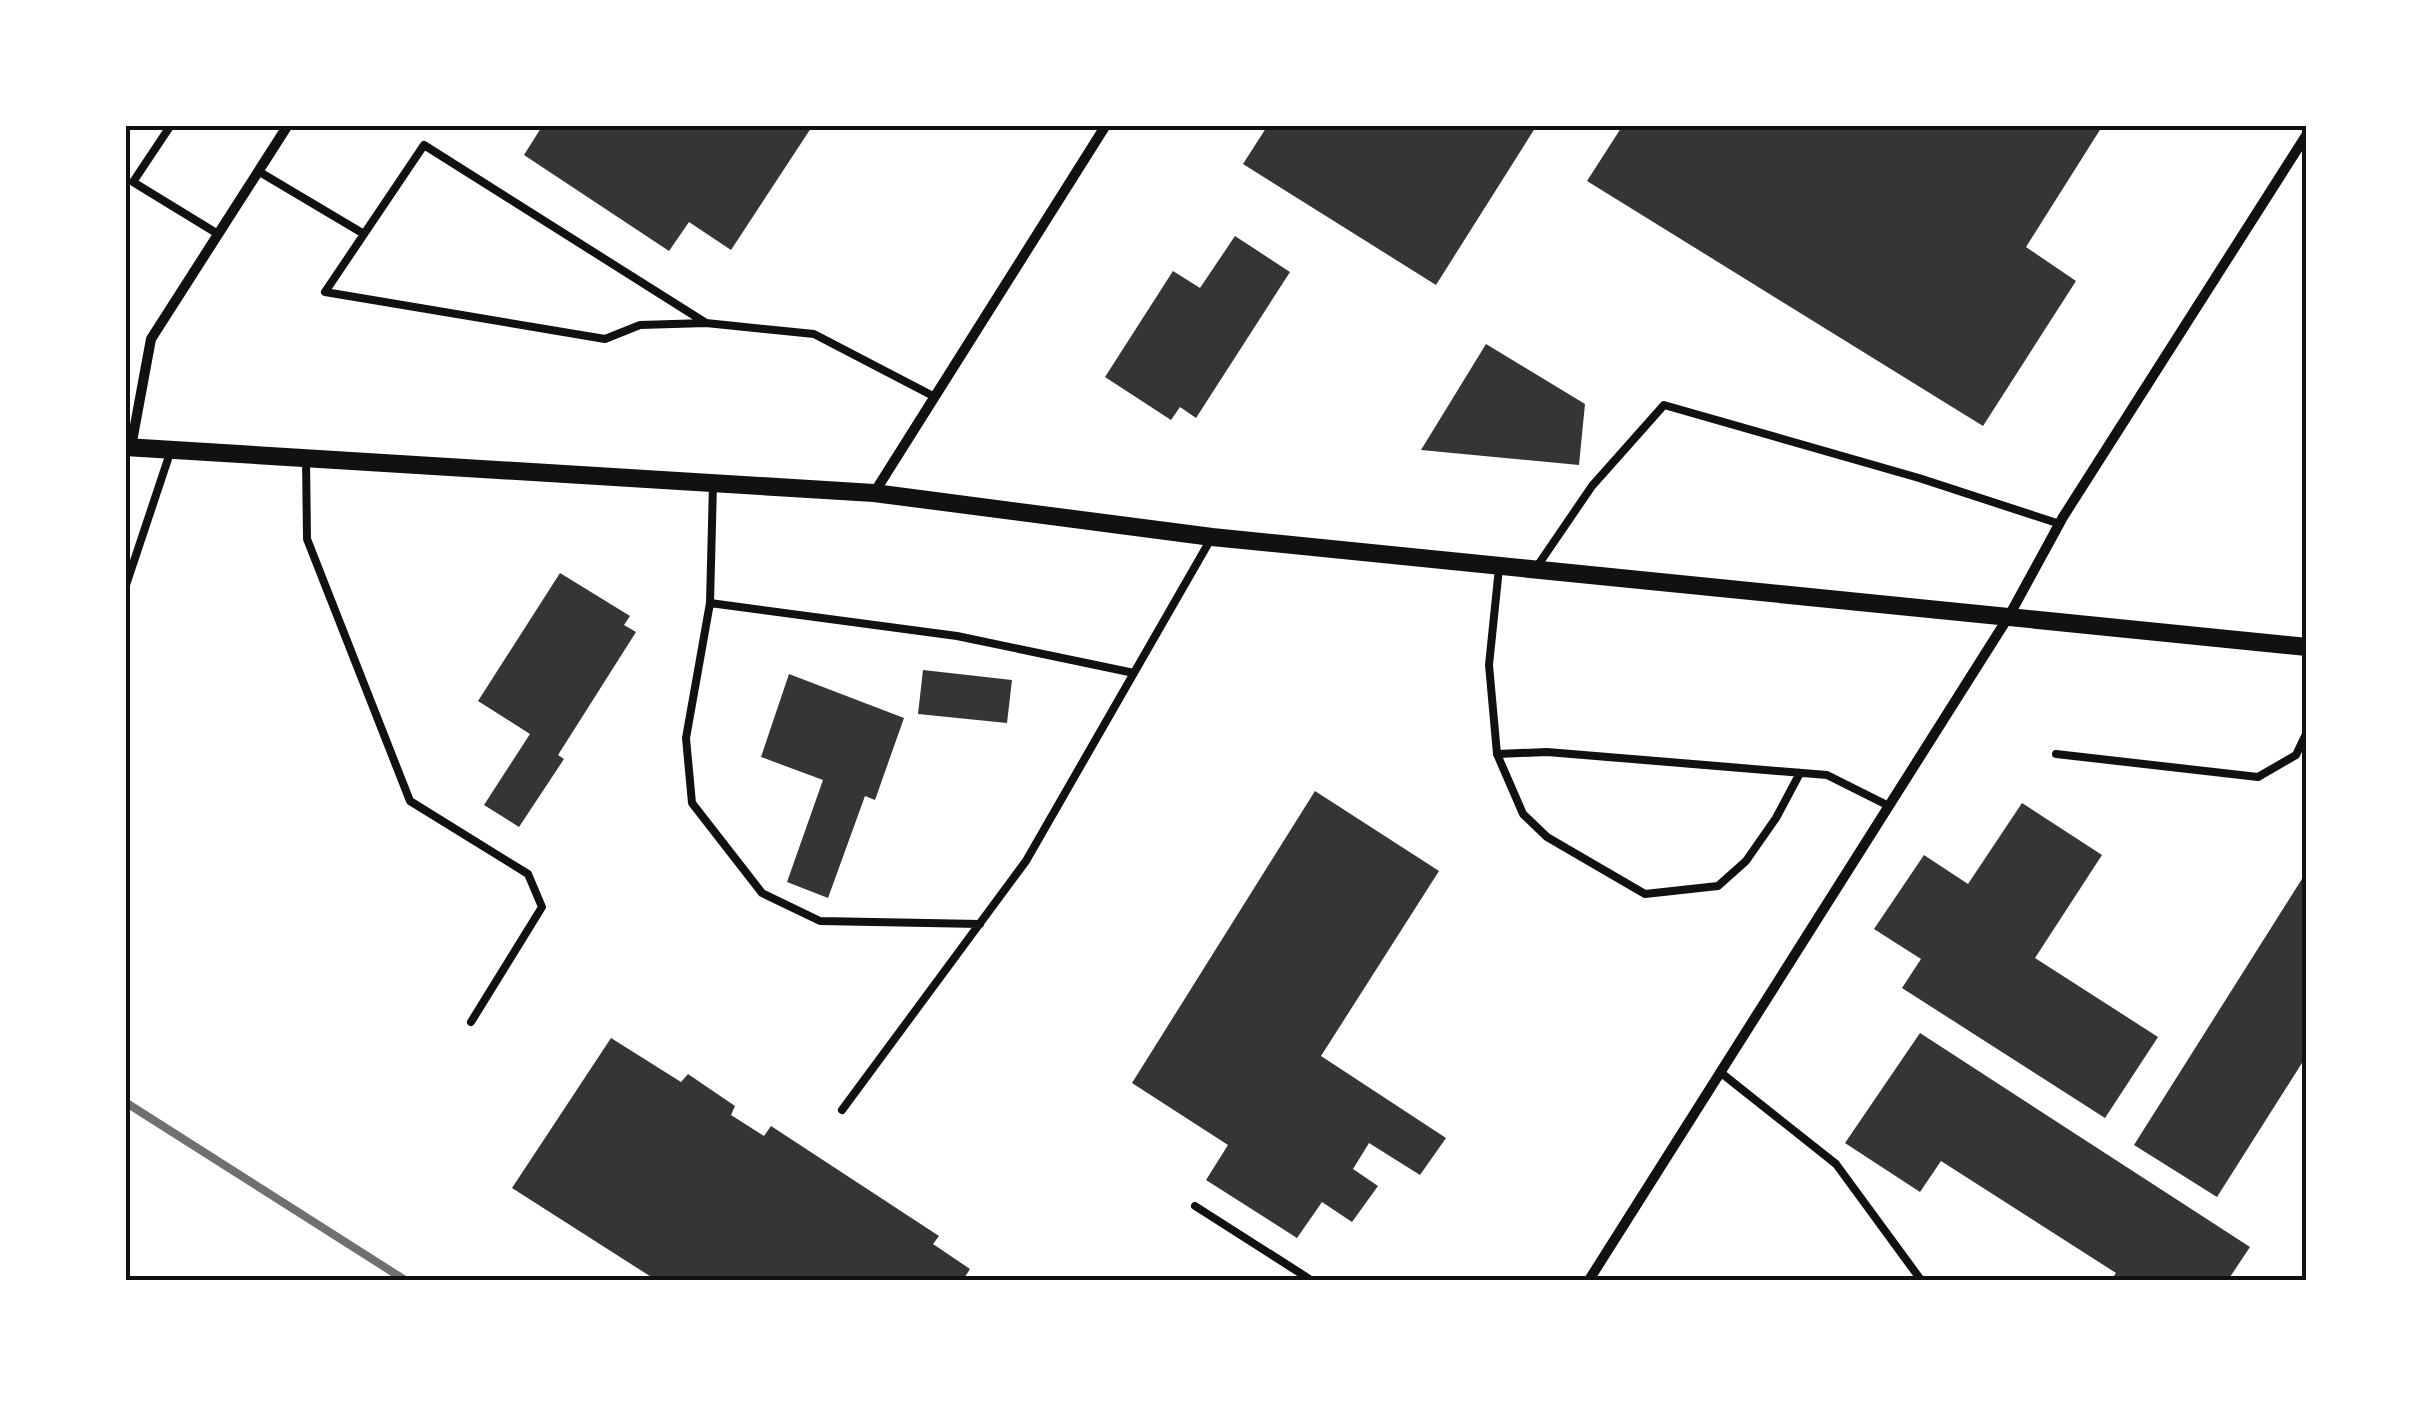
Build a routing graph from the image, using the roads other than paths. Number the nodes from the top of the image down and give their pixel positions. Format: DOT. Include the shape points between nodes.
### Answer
graph roads {
  1 [pos="171,125"];
  2 [pos="288,125"];
  3 [pos="1106,125"];
  4 [pos="2307,134"];
  5 [pos="258,171"];
  6 [pos="218,234"];
  7 [pos="364,234"];
  8 [pos="706,323"];
  9 [pos="935,396"];
  10 [pos="128,447"];
  11 [pos="171,450"];
  12 [pos="306,458"];
  13 [pos="712,483"];
  14 [pos="874,493"];
  15 [pos="2060,524"];
  16 [pos="1212,538"];
  17 [pos="1499,568"];
  18 [pos="1534,572"];
  19 [pos="125,588"];
  20 [pos="710,603"];
  21 [pos="2009,616"];
  22 [pos="2307,648"];
  23 [pos="1134,673"];
  24 [pos="2307,732"];
  25 [pos="1497,754"];
  26 [pos="2056,754"];
  27 [pos="1800,773"];
  28 [pos="1888,806"];
  29 [pos="980,924"];
  30 [pos="472,1022"];
  31 [pos="1720,1072"];
  32 [pos="842,1110"];
  33 [pos="1194,1206"];
  34 [pos="1312,1280"];
  35 [pos="1589,1280"];
  36 [pos="1921,1280"];
  1 -- 6 [label="lane" via="133,182"];
  2 -- 5 [label="street"];
  3 -- 9 [label="street"];
  4 -- 15 [label="street"];
  5 -- 6 [label="street"];
  5 -- 7 [label="lane"];
  6 -- 10 [label="street" via="151,339"];
  7 -- 8 [label="lane" via="424,144"];
  7 -- 8 [label="lane" via="325,292 605,339 640,325"];
  8 -- 9 [label="lane" via="814,334"];
  9 -- 14 [label="street"];
  10 -- 11 [label="street"];
  11 -- 12 [label="street"];
  11 -- 19 [label="lane"];
  12 -- 13 [label="street"];
  12 -- 30 [label="lane" via="307,538 410,800 528,874 542,907"];
  13 -- 14 [label="street"];
  13 -- 20 [label="lane"];
  14 -- 16 [label="street"];
  15 -- 18 [label="lane" via="1664,406 1592,486"];
  15 -- 21 [label="street"];
  16 -- 17 [label="street"];
  16 -- 23 [label="lane"];
  17 -- 18 [label="street"];
  17 -- 25 [label="lane" via="1489,664"];
  18 -- 21 [label="street"];
  20 -- 23 [label="lane" via="957,636"];
  20 -- 29 [label="lane" via="686,738 692,803 762,893 820,921"];
  21 -- 22 [label="street"];
  21 -- 28 [label="street"];
  23 -- 29 [label="lane" via="1026,861"];
  24 -- 26 [label="lane" via="2296,755 2258,777"];
  25 -- 27 [label="lane" via="1547,752"];
  25 -- 27 [label="lane" via="1523,814 1547,837 1645,894 1718,886 1746,861"];
  27 -- 28 [label="lane" via="1828,775"];
  28 -- 31 [label="street"];
  29 -- 32 [label="lane"];
  31 -- 35 [label="street"];
  31 -- 36 [label="lane" via="1836,1164"];
  33 -- 34 [label="lane"];
}
